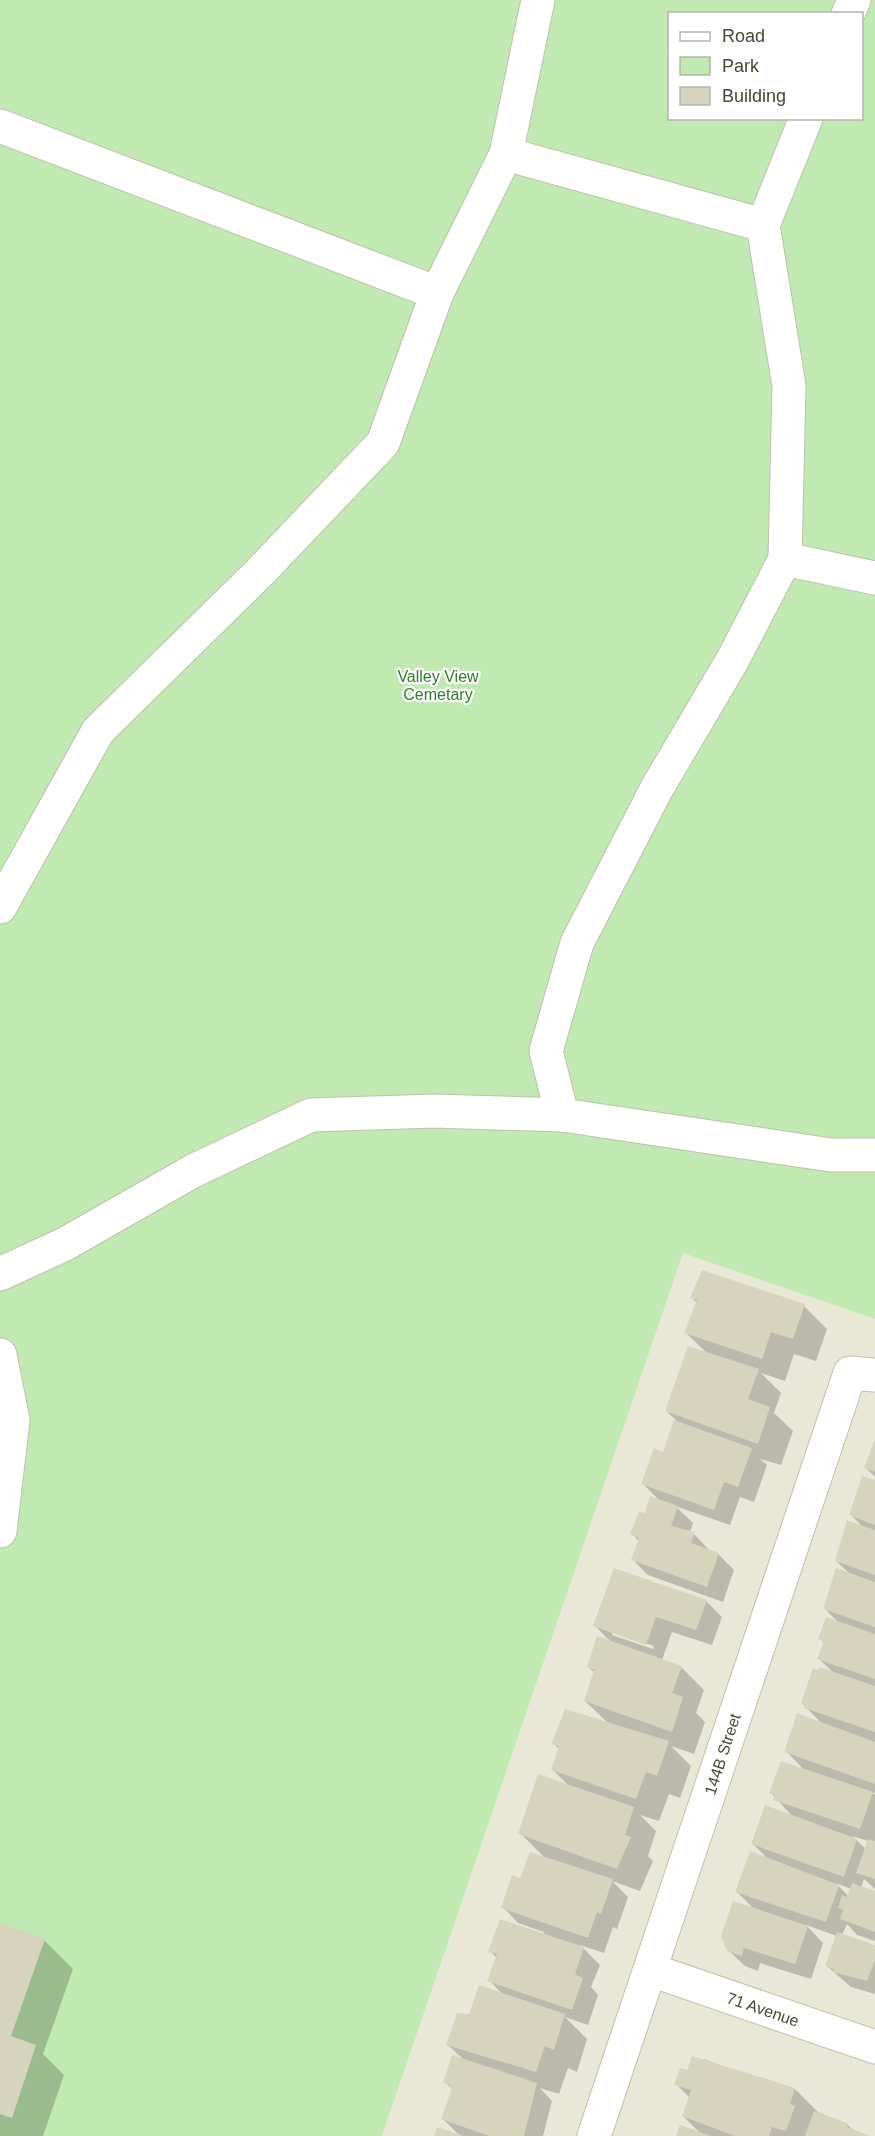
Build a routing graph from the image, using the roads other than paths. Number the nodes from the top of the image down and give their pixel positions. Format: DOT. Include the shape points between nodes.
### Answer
graph roads {
  1 [pos="538,0"];
  2 [pos="805,120"];
  3 [pos="0,126"];
  4 [pos="506,154"];
  5 [pos="764,225"];
  6 [pos="437,293"];
  7 [pos="785,559"];
  8 [pos="875,579"];
  9 [pos="0,907"];
  10 [pos="562,1115"];
  11 [pos="875,1155"];
  12 [pos="0,1274"];
  13 [pos="0,1355"];
  14 [pos="862,1374"];
  15 [pos="0,1531"];
  16 [pos="651,1970"];
  17 [pos="873,2039"];
  18 [pos="594,2136"];
  1 -- 4 [label="street"];
  2 -- 5 [label="street"];
  3 -- 6 [label="street"];
  4 -- 5 [label="street"];
  4 -- 6 [label="street"];
  5 -- 7 [label="street" via="789,386"];
  6 -- 9 [label="street" via="383,443 260,572 98,731"];
  7 -- 8 [label="street"];
  7 -- 10 [label="street" via="732,661 657,788 577,943 546,1051"];
  10 -- 11 [label="street" via="831,1155"];
  10 -- 12 [label="street" via="434,1110 311,1115 193,1171 65,1244"];
  13 -- 15 [label="street" via="13,1420"];
  14 -- 16 [label="street, 144B Street"];
  16 -- 17 [label="street, 71 Avenue"];
  16 -- 18 [label="street, 144B Street"];
}
